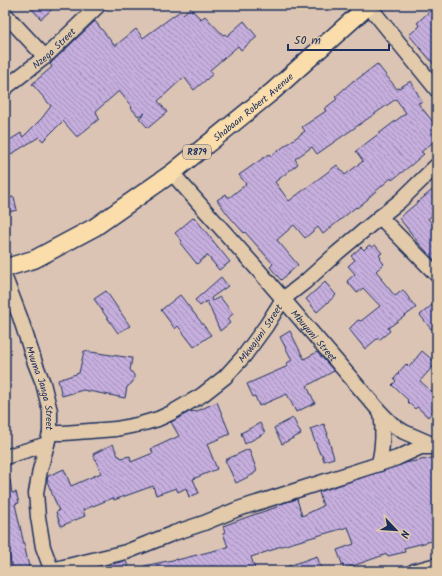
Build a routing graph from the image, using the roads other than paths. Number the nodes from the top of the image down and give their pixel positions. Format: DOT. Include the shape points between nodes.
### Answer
graph roads {
  1 [pos="99,5"];
  2 [pos="369,5"];
  3 [pos="5,14"];
  4 [pos="45,57"];
  5 [pos="5,88"];
  6 [pos="437,90"];
  7 [pos="437,165"];
  8 [pos="172,173"];
  9 [pos="380,217"];
  10 [pos="5,268"];
  11 [pos="437,275"];
  12 [pos="5,278"];
  13 [pos="283,299"];
  14 [pos="381,413"];
  15 [pos="49,438"];
  16 [pos="437,446"];
  17 [pos="5,457"];
  18 [pos="379,464"];
  19 [pos="437,565"];
  20 [pos="52,571"];
  21 [pos="414,571"];
  1 -- 4 [label="street, Nzega Street"];
  2 -- 6 [label="street"];
  2 -- 8 [label="main road, Shabaan Robert Avenue / R879" via="273,91"];
  3 -- 4 [label="street"];
  4 -- 5 [label="street, Nzega Street"];
  7 -- 9 [label="street, Mkwajuni Street"];
  8 -- 10 [label="main road, Shabaan Robert Avenue / R879" via="95,227 35,259"];
  8 -- 13 [label="street, Mbuyuni Street"];
  9 -- 11 [label="street"];
  9 -- 13 [label="street, Mkwajuni Street"];
  12 -- 15 [label="street, Mvuma Janga Street" via="43,382 50,411"];
  13 -- 14 [label="street, Mbuyuni Street"];
  13 -- 15 [label="street, Mkwajuni Street" via="258,337 225,377 202,395 158,419 116,429 64,433"];
  14 -- 16 [label="street, Mbuyuni Street" via="404,432"];
  14 -- 18 [label="street" via="384,428"];
  15 -- 17 [label="street, Mkwajuni Street"];
  15 -- 20 [label="street, Mvuma Janga Street" via="36,493 43,547"];
  16 -- 18 [label="street" via="421,447"];
  18 -- 20 [label="street" via="238,509 126,552"];
  19 -- 21 [label="street"];
}
